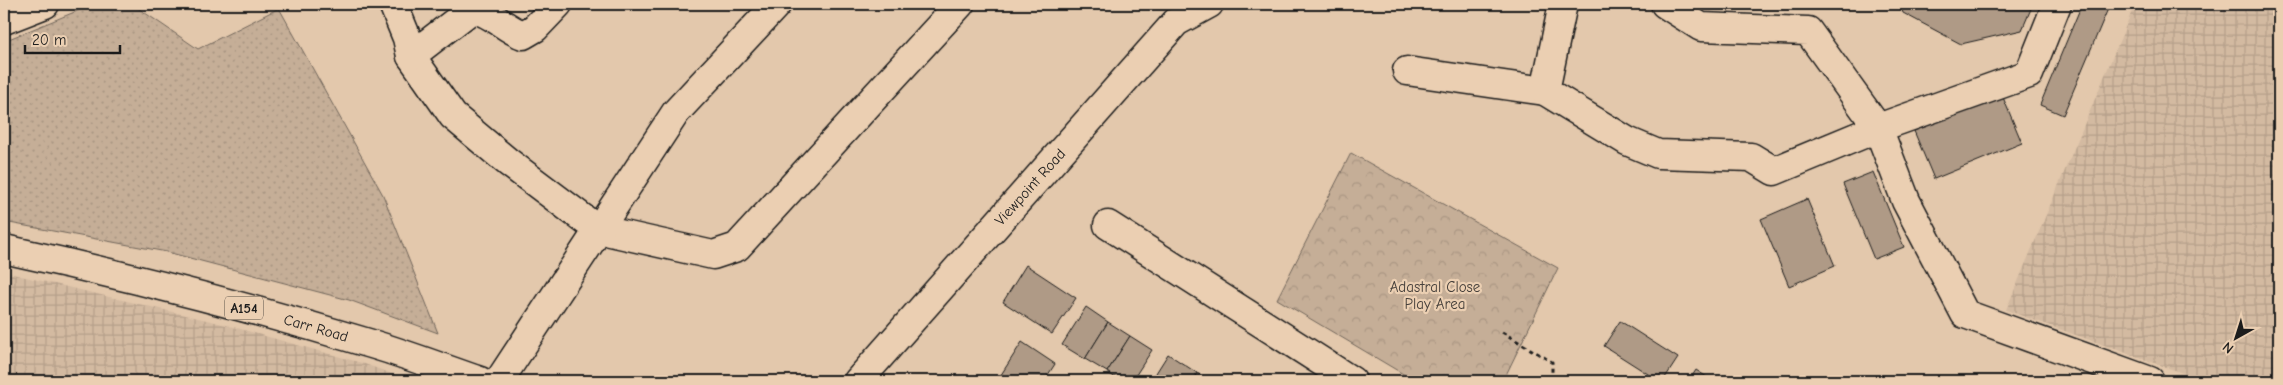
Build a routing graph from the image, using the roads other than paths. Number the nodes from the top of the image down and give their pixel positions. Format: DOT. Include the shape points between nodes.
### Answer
graph roads {
  1 [pos="46,4"];
  2 [pos="393,4"];
  3 [pos="558,4"];
  4 [pos="777,4"];
  5 [pos="960,4"];
  6 [pos="1209,4"];
  7 [pos="1563,4"];
  8 [pos="1665,4"];
  9 [pos="2057,4"];
  10 [pos="4,20"];
  11 [pos="411,56"];
  12 [pos="1407,71"];
  13 [pos="1546,91"];
  14 [pos="1878,128"];
  15 [pos="1108,225"];
  16 [pos="598,229"];
  17 [pos="4,249"];
  18 [pos="480,381"];
  19 [pos="499,381"];
  20 [pos="858,381"];
  21 [pos="1352,381"];
  22 [pos="2150,381"];
  1 -- 10 [label="street"];
  2 -- 11 [label="street"];
  3 -- 11 [label="street" via="535,28 523,35 481,10 472,10"];
  4 -- 16 [label="street" via="676,112"];
  5 -- 16 [label="street" via="737,247 713,255"];
  6 -- 20 [label="street, Viewpoint Road" via="1176,22"];
  7 -- 13 [label="street"];
  8 -- 14 [label="street" via="1700,26 1808,31"];
  9 -- 14 [label="street" via="2029,74"];
  11 -- 16 [label="street" via="453,116"];
  12 -- 13 [label="street"];
  13 -- 14 [label="street" via="1627,141 1658,154 1751,157 1774,172"];
  14 -- 22 [label="street" via="1906,201 1965,314"];
  15 -- 21 [label="street"];
  16 -- 19 [label="street"];
  17 -- 18 [label="street, Carr Road / A154" via="377,345"];
}
